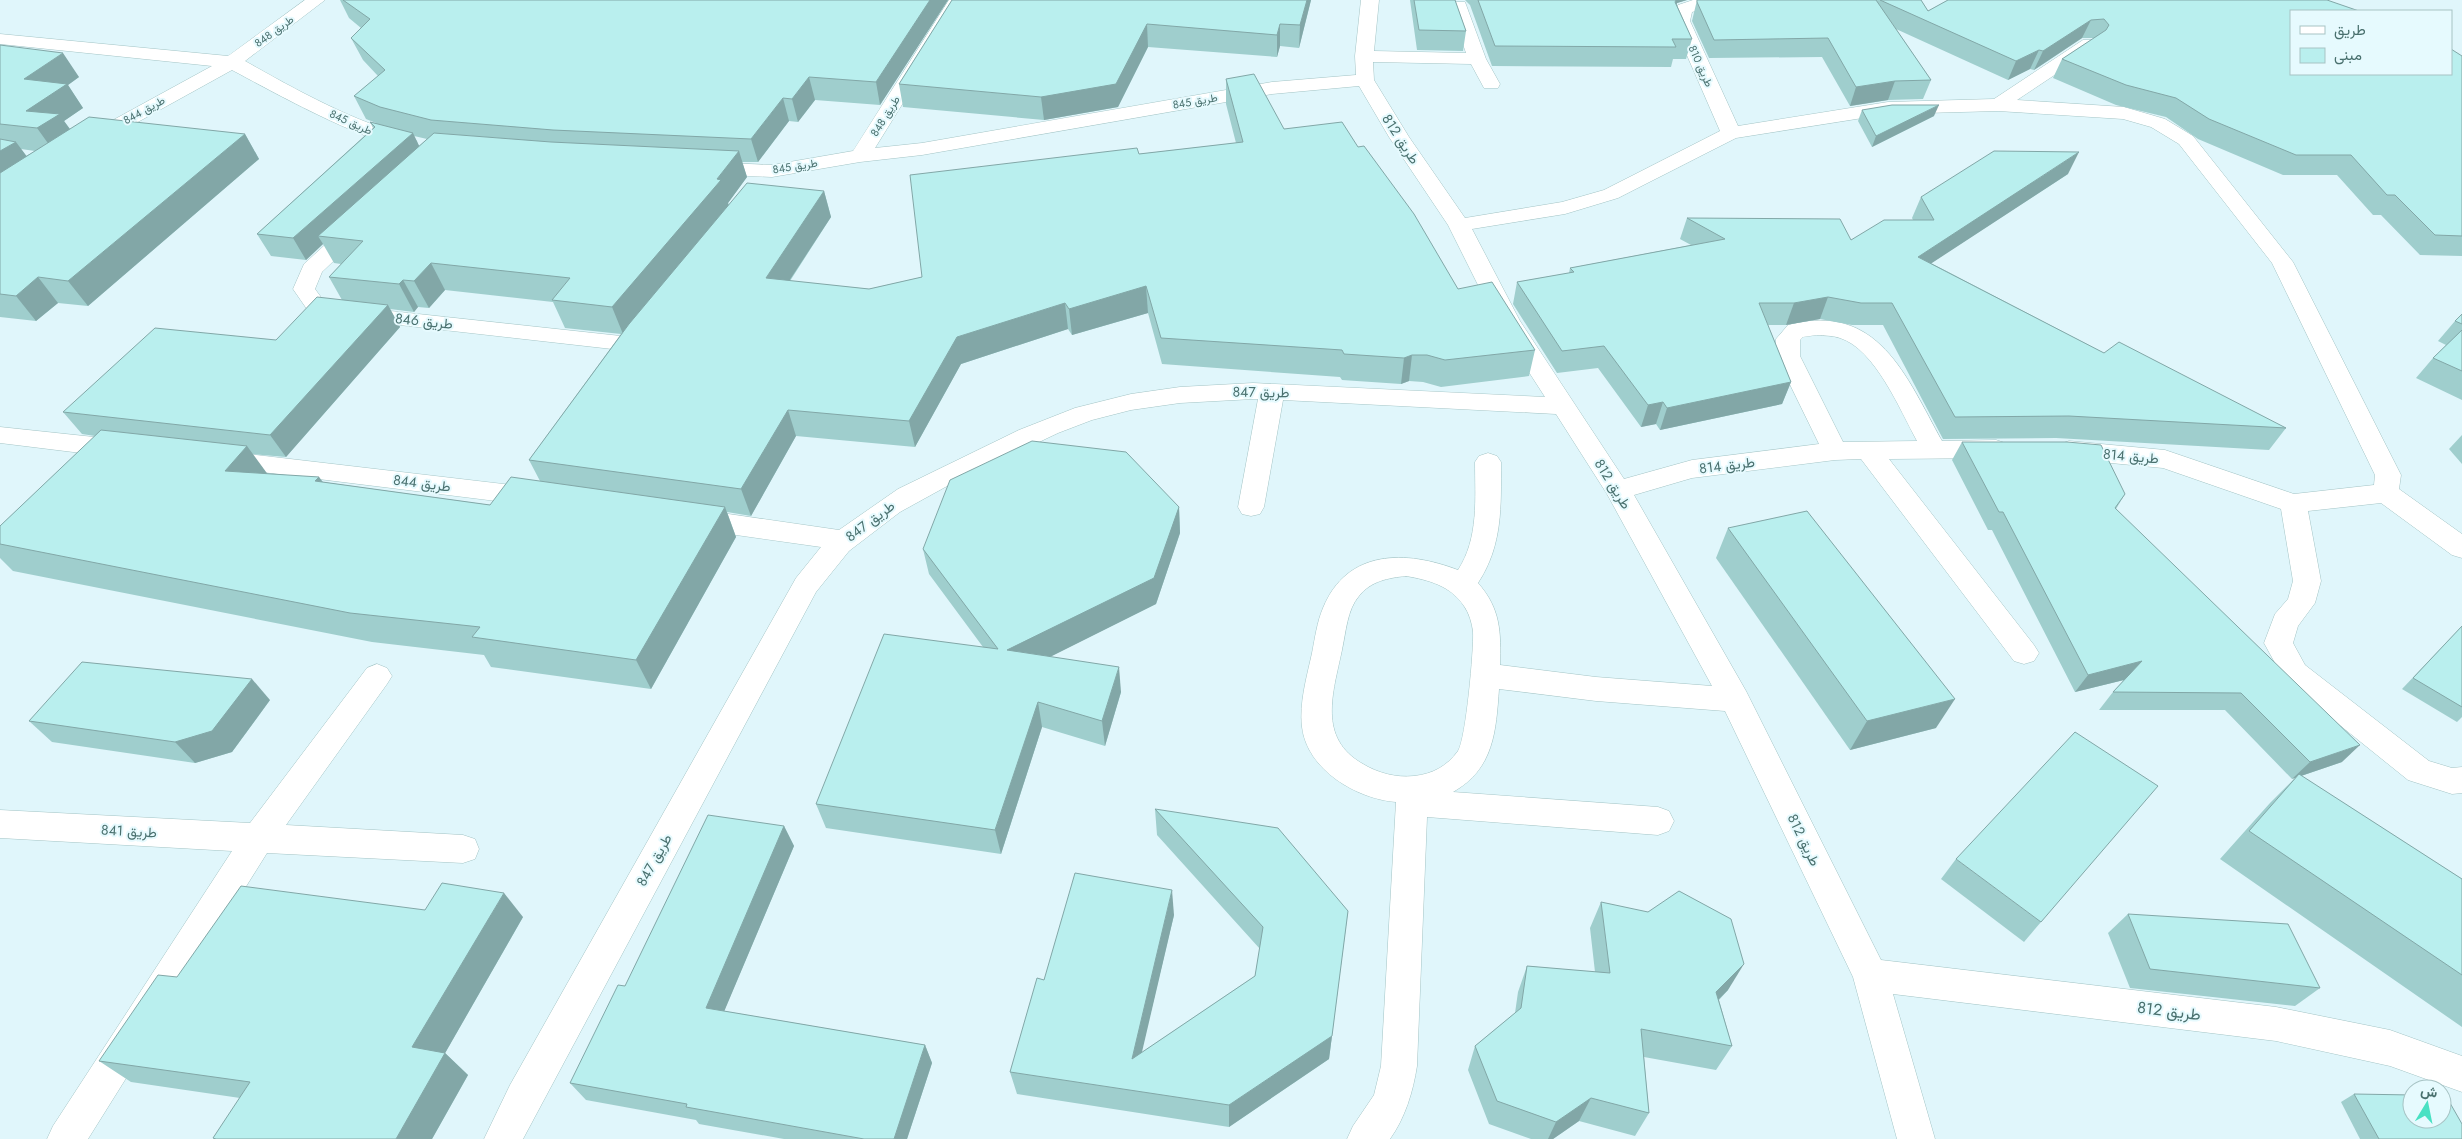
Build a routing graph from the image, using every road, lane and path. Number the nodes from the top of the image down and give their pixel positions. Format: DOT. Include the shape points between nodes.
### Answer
graph roads {
  1 [pos="316,0"];
  2 [pos="958,0"];
  3 [pos="1370,0"];
  4 [pos="1750,4"];
  5 [pos="1460,6"];
  6 [pos="0,38"];
  7 [pos="2089,44"];
  8 [pos="1477,59"];
  9 [pos="232,62"];
  10 [pos="1365,68"];
  11 [pos="1491,84"];
  12 [pos="1998,105"];
  13 [pos="1731,133"];
  14 [pos="422,146"];
  15 [pos="73,151"];
  16 [pos="860,156"];
  17 [pos="692,167"];
  18 [pos="772,171"];
  19 [pos="753,193"];
  20 [pos="369,217"];
  21 [pos="1459,225"];
  22 [pos="612,368"];
  23 [pos="1272,392"];
  24 [pos="1563,406"];
  25 [pos="0,435"];
  26 [pos="2019,449"];
  27 [pos="2047,449"];
  28 [pos="1868,450"];
  29 [pos="1934,450"];
  30 [pos="1835,451"];
  31 [pos="148,452"];
  32 [pos="197,458"];
  33 [pos="1488,462"];
  34 [pos="1618,490"];
  35 [pos="2386,493"];
  36 [pos="560,500"];
  37 [pos="2292,503"];
  38 [pos="1251,507"];
  39 [pos="667,515"];
  40 [pos="843,540"];
  41 [pos="2462,548"];
  42 [pos="1462,585"];
  43 [pos="2024,652"];
  44 [pos="1483,675"];
  45 [pos="377,676"];
  46 [pos="1735,700"];
  47 [pos="2462,780"];
  48 [pos="1412,796"];
  49 [pos="1658,821"];
  50 [pos="0,824"];
  51 [pos="258,838"];
  52 [pos="463,849"];
  53 [pos="1870,975"];
  54 [pos="2462,1074"];
  55 [pos="66,1139"];
  56 [pos="503,1139"];
  57 [pos="1366,1139"];
  58 [pos="1916,1139"];
  1 -- 9 [label="street, طريق 848"];
  2 -- 16 [label="street, طريق 848"];
  3 -- 10 [label="street"];
  4 -- 13 [label="street, طريق 810" via="1701,2 1684,9 1681,21"];
  5 -- 8 [label="street"];
  6 -- 9 [label="street, طريق 845"];
  7 -- 12 [label="street"];
  8 -- 10 [label="street, طريق 845"];
  8 -- 11 [label="street"];
  9 -- 14 [label="street, طريق 845" via="299,99 384,136"];
  9 -- 15 [label="street, طريق 844"];
  10 -- 16 [label="street, طريق 845" via="1272,88 922,150"];
  10 -- 21 [label="street, طريق 812" via="1399,137"];
  12 -- 13 [label="street" via="1888,108"];
  12 -- 35 [label="street" via="2124,113 2158,123 2186,140 2282,262 2388,475"];
  13 -- 21 [label="street" via="1611,194 1565,208"];
  16 -- 18 [label="street, طريق 845"];
  17 -- 18 [label="street, طريق 845"];
  18 -- 19 [label="street"];
  20 -- 22 [label="street, طريق 846" via="312,269 304,289 319,310 636,336"];
  21 -- 24 [label="street, طريق 812" via="1508,321"];
  23 -- 24 [label="street, طريق 847"];
  23 -- 38 [label="street"];
  23 -- 40 [label="street, طريق 847" via="1204,392 1156,397 1061,422 912,491"];
  24 -- 34 [label="street, طريق 812"];
  25 -- 31 [label="street"];
  26 -- 29 [label="street, طريق 814"];
  27 -- 37 [label="street, طريق 814" via="2165,459"];
  28 -- 29 [label="street, طريق 814"];
  28 -- 30 [label="street, طريق 814"];
  28 -- 43 [label="street"];
  29 -- 30 [label="street" via="1882,357 1869,343 1847,332 1820,327 1796,330 1788,339 1788,356"];
  30 -- 34 [label="street, طريق 814" via="1692,469"];
  32 -- 36 [label="street, طريق 844" via="527,487"];
  33 -- 42 [label="street" via="1487,532 1483,552"];
  34 -- 46 [label="street, طريق 812"];
  35 -- 37 [label="street, طريق 814"];
  35 -- 41 [label="street"];
  37 -- 47 [label="street" via="2307,581 2301,604 2285,622 2278,643 2295,673 2419,771 2452,781"];
  39 -- 40 [label="street"];
  40 -- 56 [label="street, طريق 847" via="806,585"];
  42 -- 44 [label="street" via="1476,599 1485,615 1487,632"];
  42 -- 48 [label="street" via="1426,569 1387,568 1353,583 1342,595 1336,610 1317,707 1317,728 1323,748 1339,766 1360,781"];
  44 -- 46 [label="street" via="1596,689"];
  44 -- 48 [label="street" via="1478,735 1472,756 1458,772"];
  45 -- 51 [label="street"];
  46 -- 53 [label="street, طريق 812"];
  48 -- 49 [label="street"];
  48 -- 57 [label="street" via="1399,1066 1394,1096 1379,1124"];
  50 -- 51 [label="street, طريق 841"];
  51 -- 52 [label="street, طريق 841"];
  51 -- 55 [label="street"];
  53 -- 54 [label="street, طريق 812" via="2276,1024 2390,1048"];
  53 -- 58 [label="street, طريق 812"];
}
